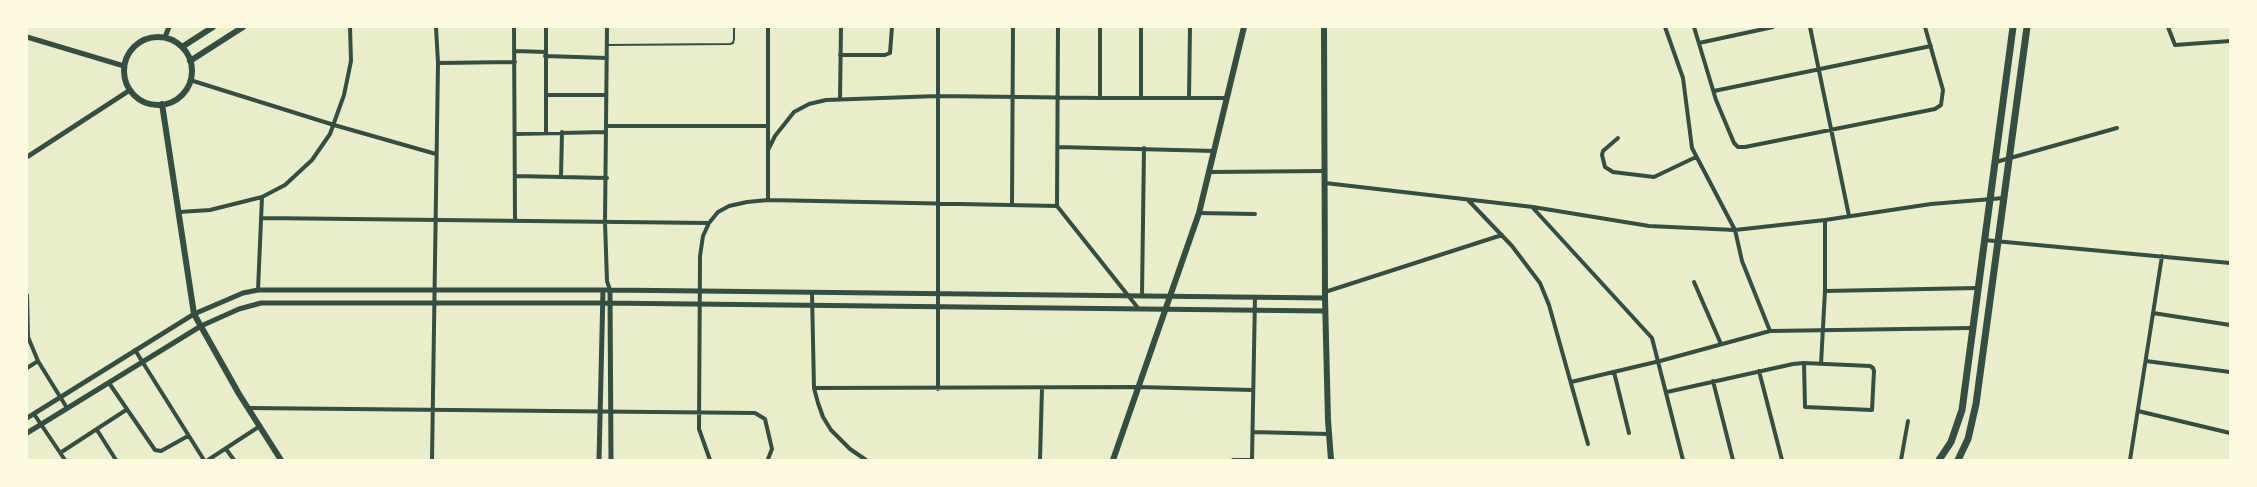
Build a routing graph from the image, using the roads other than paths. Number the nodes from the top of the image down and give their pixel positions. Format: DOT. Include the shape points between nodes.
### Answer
graph roads {
  1 [pos="169,27"];
  2 [pos="213,27"];
  3 [pos="243,27"];
  4 [pos="350,27"];
  5 [pos="436,27"];
  6 [pos="514,27"];
  7 [pos="546,27"];
  8 [pos="607,27"];
  9 [pos="734,27"];
  10 [pos="768,27"];
  11 [pos="841,27"];
  12 [pos="892,27"];
  13 [pos="938,27"];
  14 [pos="1013,27"];
  15 [pos="1058,27"];
  16 [pos="1100,27"];
  17 [pos="1141,27"];
  18 [pos="1190,27"];
  19 [pos="1244,27"];
  20 [pos="1324,27"];
  21 [pos="1665,27"];
  22 [pos="1694,27"];
  23 [pos="1773,27"];
  24 [pos="1810,27"];
  25 [pos="1925,27"];
  26 [pos="2013,27"];
  27 [pos="2027,27"];
  28 [pos="2168,27"];
  29 [pos="27,37"];
  30 [pos="165,37"];
  31 [pos="2230,41"];
  32 [pos="1699,43"];
  33 [pos="607,45"];
  34 [pos="1931,46"];
  35 [pos="182,47"];
  36 [pos="515,51"];
  37 [pos="546,54"];
  38 [pos="840,55"];
  39 [pos="607,58"];
  40 [pos="190,61"];
  41 [pos="515,62"];
  42 [pos="438,63"];
  43 [pos="124,66"];
  44 [pos="1818,69"];
  45 [pos="190,80"];
  46 [pos="130,90"];
  47 [pos="1714,91"];
  48 [pos="546,95"];
  49 [pos="606,95"];
  50 [pos="938,96"];
  51 [pos="1013,97"];
  52 [pos="1058,97"];
  53 [pos="1100,98"];
  54 [pos="1141,98"];
  55 [pos="1189,98"];
  56 [pos="1227,98"];
  57 [pos="840,99"];
  58 [pos="162,104"];
  59 [pos="334,125"];
  60 [pos="767,126"];
  61 [pos="2117,128"];
  62 [pos="606,129"];
  63 [pos="1831,131"];
  64 [pos="562,132"];
  65 [pos="546,133"];
  66 [pos="515,134"];
  67 [pos="1617,138"];
  68 [pos="1058,147"];
  69 [pos="1144,148"];
  70 [pos="768,150"];
  71 [pos="1215,151"];
  72 [pos="436,154"];
  73 [pos="27,157"];
  74 [pos="1696,157"];
  75 [pos="2009,157"];
  76 [pos="1994,163"];
  77 [pos="1325,171"];
  78 [pos="1210,172"];
  79 [pos="515,176"];
  80 [pos="561,176"];
  81 [pos="607,178"];
  82 [pos="1325,183"];
  83 [pos="262,197"];
  84 [pos="2004,198"];
  85 [pos="1467,199"];
  86 [pos="1989,199"];
  87 [pos="768,200"];
  88 [pos="936,203"];
  89 [pos="1012,204"];
  90 [pos="1057,206"];
  91 [pos="1533,207"];
  92 [pos="179,212"];
  93 [pos="1199,213"];
  94 [pos="1255,214"];
  95 [pos="1849,216"];
  96 [pos="261,218"];
  97 [pos="435,220"];
  98 [pos="515,220"];
  99 [pos="1825,220"];
  100 [pos="605,222"];
  101 [pos="709,223"];
  102 [pos="1735,230"];
  103 [pos="1502,235"];
  104 [pos="1983,240"];
  105 [pos="1998,241"];
  106 [pos="2162,256"];
  107 [pos="2230,263"];
  108 [pos="607,281"];
  109 [pos="1694,282"];
  110 [pos="1977,288"];
  111 [pos="258,290"];
  112 [pos="353,290"];
  113 [pos="433,290"];
  114 [pos="603,290"];
  115 [pos="610,290"];
  116 [pos="699,291"];
  117 [pos="1825,291"];
  118 [pos="812,293"];
  119 [pos="938,293"];
  120 [pos="27,295"];
  121 [pos="1129,295"];
  122 [pos="1142,295"];
  123 [pos="1325,295"];
  124 [pos="1170,296"];
  125 [pos="1255,296"];
  126 [pos="353,302"];
  127 [pos="433,303"];
  128 [pos="603,303"];
  129 [pos="611,303"];
  130 [pos="699,304"];
  131 [pos="812,305"];
  132 [pos="938,307"];
  133 [pos="1138,308"];
  134 [pos="1165,308"];
  135 [pos="1254,310"];
  136 [pos="1325,311"];
  137 [pos="2153,313"];
  138 [pos="194,314"];
  139 [pos="2230,325"];
  140 [pos="201,326"];
  141 [pos="1971,328"];
  142 [pos="1823,329"];
  143 [pos="1770,331"];
  144 [pos="28,337"];
  145 [pos="1721,344"];
  146 [pos="135,350"];
  147 [pos="38,361"];
  148 [pos="1660,361"];
  149 [pos="2146,361"];
  150 [pos="142,362"];
  151 [pos="1804,363"];
  152 [pos="1821,364"];
  153 [pos="27,368"];
  154 [pos="1759,371"];
  155 [pos="1614,372"];
  156 [pos="2230,372"];
  157 [pos="1571,381"];
  158 [pos="1713,381"];
  159 [pos="109,383"];
  160 [pos="1138,387"];
  161 [pos="814,388"];
  162 [pos="1042,388"];
  163 [pos="939,389"];
  164 [pos="1253,390"];
  165 [pos="1667,392"];
  166 [pos="59,396"];
  167 [pos="67,408"];
  168 [pos="249,408"];
  169 [pos="126,410"];
  170 [pos="432,411"];
  171 [pos="2138,411"];
  172 [pos="600,412"];
  173 [pos="610,412"];
  174 [pos="34,414"];
  175 [pos="698,414"];
  176 [pos="27,418"];
  177 [pos="1908,421"];
  178 [pos="41,424"];
  179 [pos="260,426"];
  180 [pos="97,430"];
  181 [pos="1253,432"];
  182 [pos="27,433"];
  183 [pos="1629,433"];
  184 [pos="2230,433"];
  185 [pos="1329,434"];
  186 [pos="188,436"];
  187 [pos="1588,444"];
  188 [pos="226,448"];
  189 [pos="60,453"];
  190 [pos="768,459"];
  191 [pos="65,460"];
  192 [pos="116,460"];
  193 [pos="204,460"];
  194 [pos="208,460"];
  195 [pos="234,460"];
  196 [pos="281,460"];
  197 [pos="432,460"];
  198 [pos="599,460"];
  199 [pos="611,460"];
  200 [pos="710,460"];
  201 [pos="867,460"];
  202 [pos="1040,460"];
  203 [pos="1113,460"];
  204 [pos="1233,460"];
  205 [pos="1252,460"];
  206 [pos="1331,460"];
  207 [pos="1683,460"];
  208 [pos="1733,460"];
  209 [pos="1782,460"];
  210 [pos="1901,460"];
  211 [pos="1939,460"];
  212 [pos="1958,460"];
  213 [pos="2130,460"];
  1 -- 30 [label="street"];
  2 -- 35 [label="main road"];
  3 -- 40 [label="main road"];
  4 -- 59 [label="street" via="349,77"];
  5 -- 42 [label="street"];
  6 -- 36 [label="street"];
  7 -- 37 [label="street"];
  8 -- 33 [label="street"];
  9 -- 33 [label="lane" via="730,44"];
  10 -- 60 [label="street"];
  11 -- 38 [label="street"];
  12 -- 38 [label="street" via="890,53"];
  13 -- 50 [label="street"];
  14 -- 51 [label="street"];
  15 -- 52 [label="street"];
  16 -- 53 [label="street"];
  17 -- 54 [label="street"];
  18 -- 55 [label="street"];
  19 -- 56 [label="main road"];
  20 -- 77 [label="main road"];
  21 -- 74 [label="street" via="1683,78"];
  22 -- 32 [label="street"];
  23 -- 32 [label="street"];
  24 -- 44 [label="street"];
  25 -- 34 [label="street"];
  26 -- 76 [label="main road"];
  27 -- 75 [label="main road"];
  28 -- 31 [label="street" via="2175,45"];
  29 -- 43 [label="street"];
  30 -- 35 [label="main road"];
  30 -- 43 [label="main road" via="138,43"];
  32 -- 47 [label="street"];
  33 -- 39 [label="street"];
  34 -- 44 [label="street"];
  34 -- 63 [label="street" via="1943,90 1941,105"];
  35 -- 40 [label="main road"];
  36 -- 37 [label="street"];
  36 -- 41 [label="street"];
  37 -- 39 [label="street"];
  37 -- 48 [label="street"];
  38 -- 57 [label="street"];
  39 -- 49 [label="street"];
  40 -- 45 [label="main road"];
  41 -- 42 [label="street"];
  41 -- 66 [label="street"];
  42 -- 72 [label="street"];
  43 -- 46 [label="main road"];
  44 -- 47 [label="street"];
  44 -- 63 [label="street"];
  45 -- 58 [label="main road" via="180,96"];
  45 -- 59 [label="street"];
  46 -- 58 [label="main road" via="144,102"];
  46 -- 73 [label="street"];
  47 -- 63 [label="street" via="1738,147"];
  48 -- 49 [label="street"];
  48 -- 65 [label="street"];
  49 -- 62 [label="street"];
  50 -- 51 [label="street"];
  50 -- 57 [label="street"];
  50 -- 88 [label="street"];
  51 -- 52 [label="street"];
  51 -- 89 [label="street"];
  52 -- 53 [label="street"];
  52 -- 68 [label="street"];
  53 -- 54 [label="street"];
  54 -- 55 [label="street"];
  55 -- 56 [label="street"];
  56 -- 71 [label="main road"];
  57 -- 70 [label="street" via="802,107 789,117"];
  58 -- 92 [label="main road"];
  59 -- 72 [label="street"];
  59 -- 83 [label="street" via="325,144 306,166 285,185"];
  60 -- 62 [label="street"];
  60 -- 70 [label="street"];
  61 -- 75 [label="street"];
  62 -- 64 [label="street"];
  62 -- 81 [label="street"];
  63 -- 95 [label="street"];
  64 -- 65 [label="street"];
  64 -- 80 [label="street"];
  65 -- 66 [label="street"];
  66 -- 79 [label="street"];
  67 -- 74 [label="street" via="1602,155 1605,167 1613,172 1654,177"];
  68 -- 69 [label="street"];
  68 -- 90 [label="street"];
  69 -- 71 [label="street"];
  69 -- 122 [label="street"];
  70 -- 87 [label="street"];
  71 -- 78 [label="main road"];
  72 -- 97 [label="street"];
  74 -- 102 [label="street"];
  75 -- 76 [label="street"];
  75 -- 84 [label="main road"];
  76 -- 86 [label="main road"];
  77 -- 78 [label="street"];
  77 -- 82 [label="main road"];
  78 -- 93 [label="main road"];
  79 -- 80 [label="street"];
  79 -- 98 [label="street"];
  80 -- 81 [label="street"];
  81 -- 100 [label="street"];
  82 -- 85 [label="street"];
  82 -- 123 [label="main road"];
  83 -- 92 [label="street"];
  83 -- 96 [label="street"];
  84 -- 86 [label="street"];
  84 -- 105 [label="main road"];
  85 -- 91 [label="street"];
  85 -- 103 [label="street"];
  86 -- 95 [label="street"];
  86 -- 104 [label="main road"];
  87 -- 88 [label="street"];
  87 -- 101 [label="street" via="729,206"];
  88 -- 89 [label="street"];
  88 -- 119 [label="street"];
  89 -- 90 [label="street"];
  90 -- 121 [label="street"];
  91 -- 102 [label="street" via="1649,226"];
  91 -- 148 [label="street" via="1647,332"];
  92 -- 138 [label="main road"];
  93 -- 94 [label="street"];
  93 -- 124 [label="main road"];
  95 -- 99 [label="street"];
  96 -- 97 [label="street"];
  96 -- 111 [label="street"];
  97 -- 98 [label="street"];
  97 -- 113 [label="street"];
  98 -- 100 [label="street"];
  99 -- 102 [label="street"];
  99 -- 117 [label="street"];
  100 -- 101 [label="street"];
  100 -- 108 [label="street"];
  101 -- 116 [label="street" via="702,242"];
  102 -- 143 [label="street" via="1742,261"];
  103 -- 123 [label="street"];
  103 -- 157 [label="street" via="1540,283"];
  104 -- 105 [label="street"];
  104 -- 110 [label="main road"];
  105 -- 106 [label="street"];
  105 -- 212 [label="main road" via="1976,404"];
  106 -- 107 [label="street"];
  106 -- 137 [label="street"];
  108 -- 114 [label="street"];
  108 -- 115 [label="street"];
  109 -- 145 [label="street"];
  110 -- 117 [label="street"];
  110 -- 141 [label="main road"];
  111 -- 112 [label="street"];
  111 -- 138 [label="street"];
  112 -- 113 [label="street"];
  112 -- 126 [label="street"];
  113 -- 114 [label="street"];
  113 -- 127 [label="street"];
  114 -- 115 [label="street"];
  114 -- 128 [label="street"];
  115 -- 116 [label="street"];
  115 -- 129 [label="street"];
  116 -- 118 [label="street"];
  116 -- 130 [label="street"];
  117 -- 142 [label="street"];
  118 -- 119 [label="street"];
  118 -- 131 [label="street"];
  119 -- 121 [label="street"];
  119 -- 132 [label="street"];
  120 -- 144 [label="street"];
  121 -- 122 [label="street"];
  121 -- 133 [label="street"];
  122 -- 124 [label="street"];
  123 -- 125 [label="street"];
  123 -- 136 [label="main road"];
  124 -- 125 [label="street"];
  124 -- 134 [label="main road"];
  125 -- 135 [label="street"];
  126 -- 127 [label="street"];
  126 -- 140 [label="street" via="261,303"];
  127 -- 128 [label="street"];
  127 -- 170 [label="street"];
  128 -- 129 [label="street"];
  128 -- 172 [label="street"];
  129 -- 130 [label="street"];
  129 -- 173 [label="street"];
  130 -- 131 [label="street"];
  130 -- 175 [label="street"];
  131 -- 132 [label="street"];
  131 -- 161 [label="street"];
  132 -- 133 [label="street"];
  132 -- 163 [label="street"];
  133 -- 134 [label="street"];
  134 -- 135 [label="street"];
  134 -- 160 [label="main road"];
  135 -- 136 [label="street"];
  135 -- 164 [label="street"];
  136 -- 185 [label="main road"];
  137 -- 139 [label="street"];
  137 -- 149 [label="street"];
  138 -- 140 [label="main road"];
  138 -- 146 [label="street"];
  140 -- 150 [label="street"];
  140 -- 168 [label="main road"];
  141 -- 142 [label="street"];
  141 -- 211 [label="main road" via="1962,410 1951,442"];
  142 -- 143 [label="street"];
  142 -- 152 [label="street"];
  143 -- 145 [label="street"];
  144 -- 147 [label="street"];
  145 -- 148 [label="street"];
  146 -- 150 [label="street"];
  146 -- 166 [label="street"];
  147 -- 153 [label="street"];
  147 -- 166 [label="street"];
  148 -- 155 [label="street"];
  148 -- 165 [label="street"];
  149 -- 156 [label="street"];
  149 -- 171 [label="street"];
  150 -- 159 [label="street"];
  150 -- 186 [label="street"];
  151 -- 152 [label="street"];
  151 -- 152 [label="street" via="1805,407 1872,410 1873,368"];
  151 -- 154 [label="street"];
  154 -- 158 [label="street"];
  154 -- 209 [label="street"];
  155 -- 157 [label="street"];
  155 -- 183 [label="street"];
  157 -- 187 [label="street"];
  158 -- 165 [label="street"];
  158 -- 208 [label="street"];
  159 -- 167 [label="street"];
  159 -- 169 [label="street"];
  160 -- 162 [label="street"];
  160 -- 164 [label="street"];
  160 -- 203 [label="main road"];
  161 -- 163 [label="street"];
  161 -- 201 [label="street" via="831,430"];
  162 -- 163 [label="street"];
  162 -- 202 [label="street"];
  164 -- 181 [label="street"];
  165 -- 207 [label="street"];
  166 -- 167 [label="street"];
  166 -- 174 [label="street"];
  167 -- 178 [label="street"];
  168 -- 170 [label="street"];
  168 -- 179 [label="main road"];
  169 -- 180 [label="street"];
  169 -- 186 [label="street" via="158,452"];
  170 -- 172 [label="street"];
  170 -- 197 [label="street"];
  171 -- 184 [label="street"];
  171 -- 213 [label="street"];
  172 -- 173 [label="street"];
  172 -- 198 [label="street"];
  173 -- 175 [label="street"];
  173 -- 199 [label="street"];
  174 -- 176 [label="street"];
  174 -- 178 [label="street"];
  175 -- 190 [label="street" via="763,416 772,449"];
  175 -- 200 [label="street"];
  177 -- 210 [label="street"];
  178 -- 182 [label="street"];
  178 -- 189 [label="street"];
  179 -- 188 [label="street"];
  179 -- 196 [label="main road"];
  180 -- 189 [label="street"];
  180 -- 192 [label="street"];
  181 -- 185 [label="street"];
  181 -- 205 [label="street"];
  185 -- 206 [label="main road"];
  186 -- 193 [label="street"];
  188 -- 194 [label="street"];
  188 -- 195 [label="street"];
  189 -- 191 [label="street"];
  204 -- 205 [label="street"];
}
